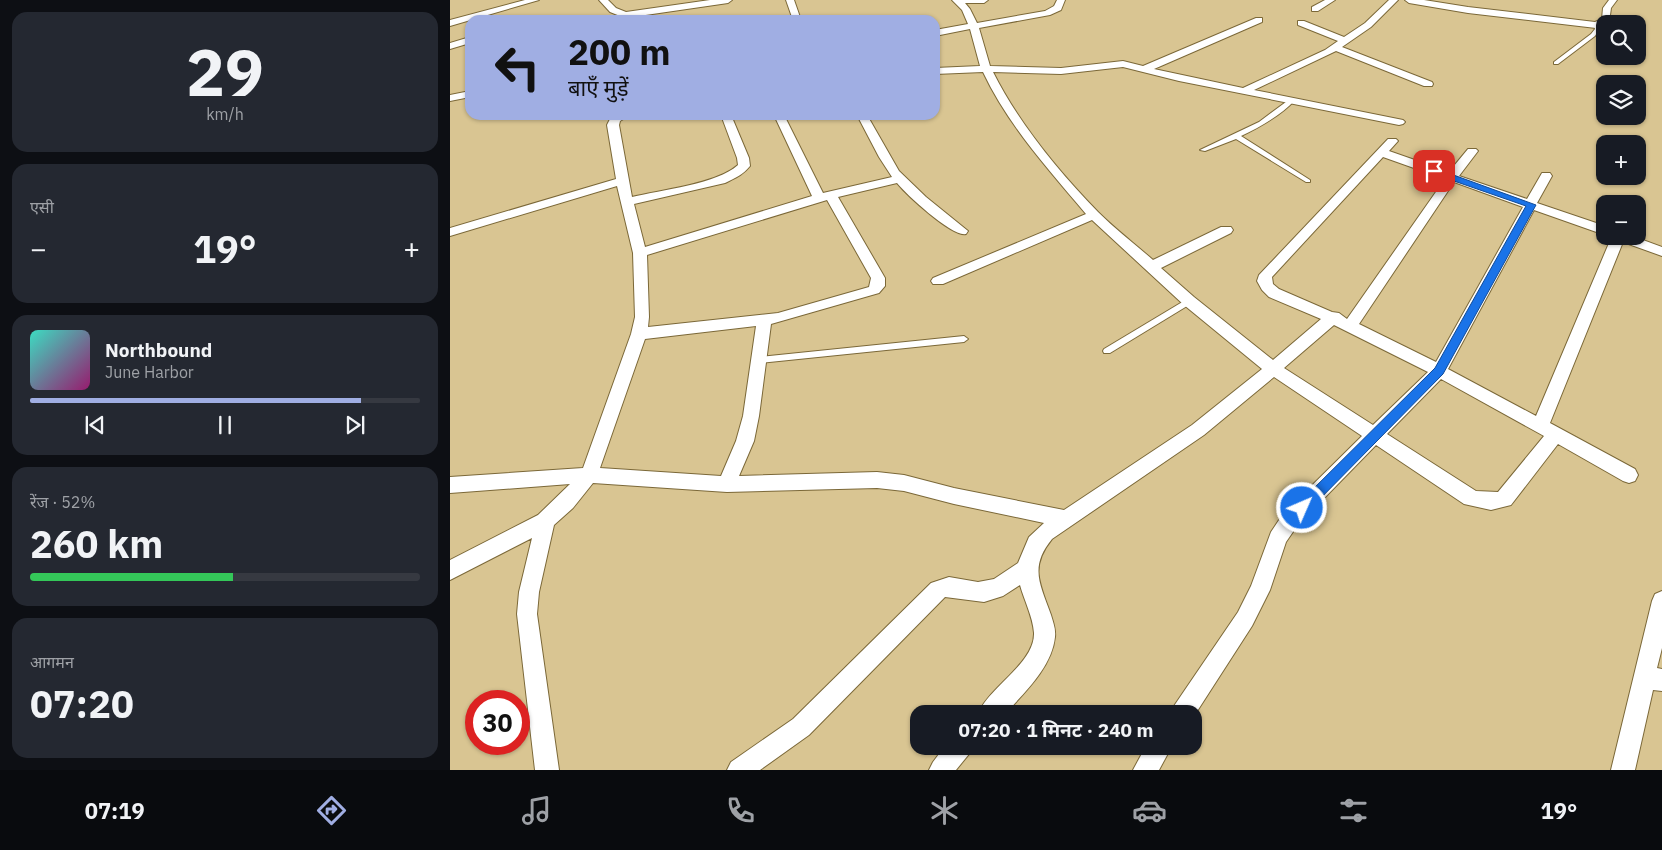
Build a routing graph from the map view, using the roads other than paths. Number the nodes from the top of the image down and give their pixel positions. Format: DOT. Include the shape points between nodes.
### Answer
graph roads {
  1 [pos="535,0"];
  2 [pos="603,0"];
  3 [pos="728,0"];
  4 [pos="790,0"];
  5 [pos="984,0"];
  6 [pos="1061,0"];
  7 [pos="1331,0"];
  8 [pos="1394,0"];
  9 [pos="1408,0"];
  10 [pos="1613,0"];
  11 [pos="957,1"];
  12 [pos="1315,9"];
  13 [pos="494,15"];
  14 [pos="621,15"];
  15 [pos="643,15"];
  16 [pos="795,15"];
  17 [pos="1606,15"];
  18 [pos="1259,20"];
  19 [pos="465,21"];
  20 [pos="450,23"];
  21 [pos="1301,23"];
  22 [pos="1596,25"];
  23 [pos="974,27"];
  24 [pos="1596,30"];
  25 [pos="940,32"];
  26 [pos="1346,41"];
  27 [pos="465,42"];
  28 [pos="450,46"];
  29 [pos="1335,47"];
  30 [pos="1556,63"];
  31 [pos="986,68"];
  32 [pos="1145,69"];
  33 [pos="940,71"];
  34 [pos="1428,84"];
  35 [pos="1246,90"];
  36 [pos="454,97"];
  37 [pos="1292,100"];
  38 [pos="450,111"];
  39 [pos="615,120"];
  40 [pos="728,120"];
  41 [pos="783,120"];
  42 [pos="865,120"];
  43 [pos="1399,122"];
  44 [pos="1236,136"];
  45 [pos="1203,150"];
  46 [pos="1472,151"];
  47 [pos="1546,176"];
  48 [pos="1452,177"];
  49 [pos="899,179"];
  50 [pos="622,181"];
  51 [pos="1308,181"];
  52 [pos="824,197"];
  53 [pos="627,202"];
  54 [pos="1531,205"];
  55 [pos="1094,215"];
  56 [pos="1596,229"];
  57 [pos="1226,230"];
  58 [pos="450,232"];
  59 [pos="961,232"];
  60 [pos="1662,252"];
  61 [pos="640,253"];
  62 [pos="1151,266"];
  63 [pos="938,281"];
  64 [pos="1189,300"];
  65 [pos="1334,317"];
  66 [pos="764,320"];
  67 [pos="1351,325"];
  68 [pos="639,334"];
  69 [pos="964,339"];
  70 [pos="1107,351"];
  71 [pos="759,360"];
  72 [pos="1273,369"];
  73 [pos="1439,371"];
  74 [pos="1540,426"];
  75 [pos="1376,434"];
  76 [pos="1555,435"];
  77 [pos="1629,475"];
  78 [pos="589,476"];
  79 [pos="728,484"];
  80 [pos="450,485"];
  81 [pos="1066,519"];
  82 [pos="545,521"];
  83 [pos="1028,568"];
  84 [pos="450,570"];
  85 [pos="1662,601"];
  86 [pos="1653,679"];
  87 [pos="997,705"];
  88 [pos="1188,705"];
  89 [pos="954,755"];
  90 [pos="1154,755"];
  91 [pos="547,770"];
  92 [pos="739,770"];
  93 [pos="941,770"];
  94 [pos="1144,770"];
  95 [pos="1623,770"];
  1 -- 13 [label="street"];
  2 -- 14 [label="street"];
  3 -- 15 [label="street"];
  4 -- 16 [label="street"];
  5 -- 11 [label="street"];
  6 -- 23 [label="street" via="1054,11"];
  7 -- 12 [label="street"];
  8 -- 26 [label="street"];
  9 -- 22 [label="street"];
  10 -- 17 [label="street"];
  11 -- 23 [label="street" via="966,9"];
  18 -- 32 [label="street"];
  19 -- 20 [label="street"];
  21 -- 26 [label="street"];
  23 -- 25 [label="street"];
  23 -- 31 [label="street"];
  24 -- 30 [label="lane"];
  26 -- 29 [label="street"];
  27 -- 28 [label="street"];
  29 -- 34 [label="street"];
  29 -- 35 [label="street"];
  31 -- 32 [label="street" via="1061,71 1123,64"];
  31 -- 33 [label="street"];
  31 -- 55 [label="street" via="1016,120"];
  32 -- 35 [label="street"];
  35 -- 37 [label="street"];
  36 -- 38 [label="street"];
  37 -- 43 [label="street"];
  37 -- 44 [label="lane"];
  39 -- 50 [label="street"];
  40 -- 53 [label="street" via="743,158 744,166 735,174"];
  41 -- 52 [label="street"];
  42 -- 49 [label="street"];
  44 -- 45 [label="lane"];
  44 -- 51 [label="lane"];
  46 -- 48 [label="street"];
  47 -- 54 [label="street"];
  48 -- 54 [label="street"];
  48 -- 65 [label="street" via="1387,147 1266,275 1264,281 1274,293"];
  48 -- 67 [label="street"];
  49 -- 52 [label="street"];
  49 -- 59 [label="street"];
  50 -- 53 [label="street"];
  50 -- 58 [label="street"];
  52 -- 61 [label="street"];
  52 -- 66 [label="street" via="878,278 878,286 874,290"];
  53 -- 61 [label="street"];
  54 -- 56 [label="street"];
  54 -- 73 [label="street"];
  55 -- 62 [label="street"];
  55 -- 63 [label="street"];
  57 -- 62 [label="street"];
  60 -- 74 [label="street" via="1619,236"];
  61 -- 68 [label="street" via="642,317"];
  62 -- 64 [label="street"];
  64 -- 70 [label="lane"];
  64 -- 72 [label="street"];
  65 -- 67 [label="street"];
  65 -- 72 [label="street"];
  66 -- 68 [label="street"];
  66 -- 71 [label="street"];
  67 -- 73 [label="street"];
  68 -- 78 [label="street"];
  69 -- 71 [label="lane"];
  71 -- 79 [label="street" via="745,441"];
  72 -- 75 [label="street"];
  72 -- 81 [label="street" via="1198,430"];
  73 -- 74 [label="street"];
  73 -- 75 [label="street"];
  74 -- 76 [label="street"];
  75 -- 76 [label="street" via="1471,498 1493,503 1504,499"];
  75 -- 88 [label="street" via="1286,526 1245,619"];
  76 -- 77 [label="street"];
  78 -- 79 [label="street"];
  78 -- 80 [label="street"];
  78 -- 82 [label="street"];
  79 -- 81 [label="street" via="877,480 904,483"];
  81 -- 83 [label="street" via="1033,545"];
  82 -- 84 [label="street"];
  82 -- 91 [label="street" via="527,614"];
  83 -- 87 [label="street" via="1044,626 1043,644 1032,664"];
  83 -- 92 [label="street" via="986,592 951,586 938,590 801,727"];
  85 -- 86 [label="street"];
  86 -- 95 [label="street"];
  89 -- 93 [label="street"];
  90 -- 94 [label="street"];
}
